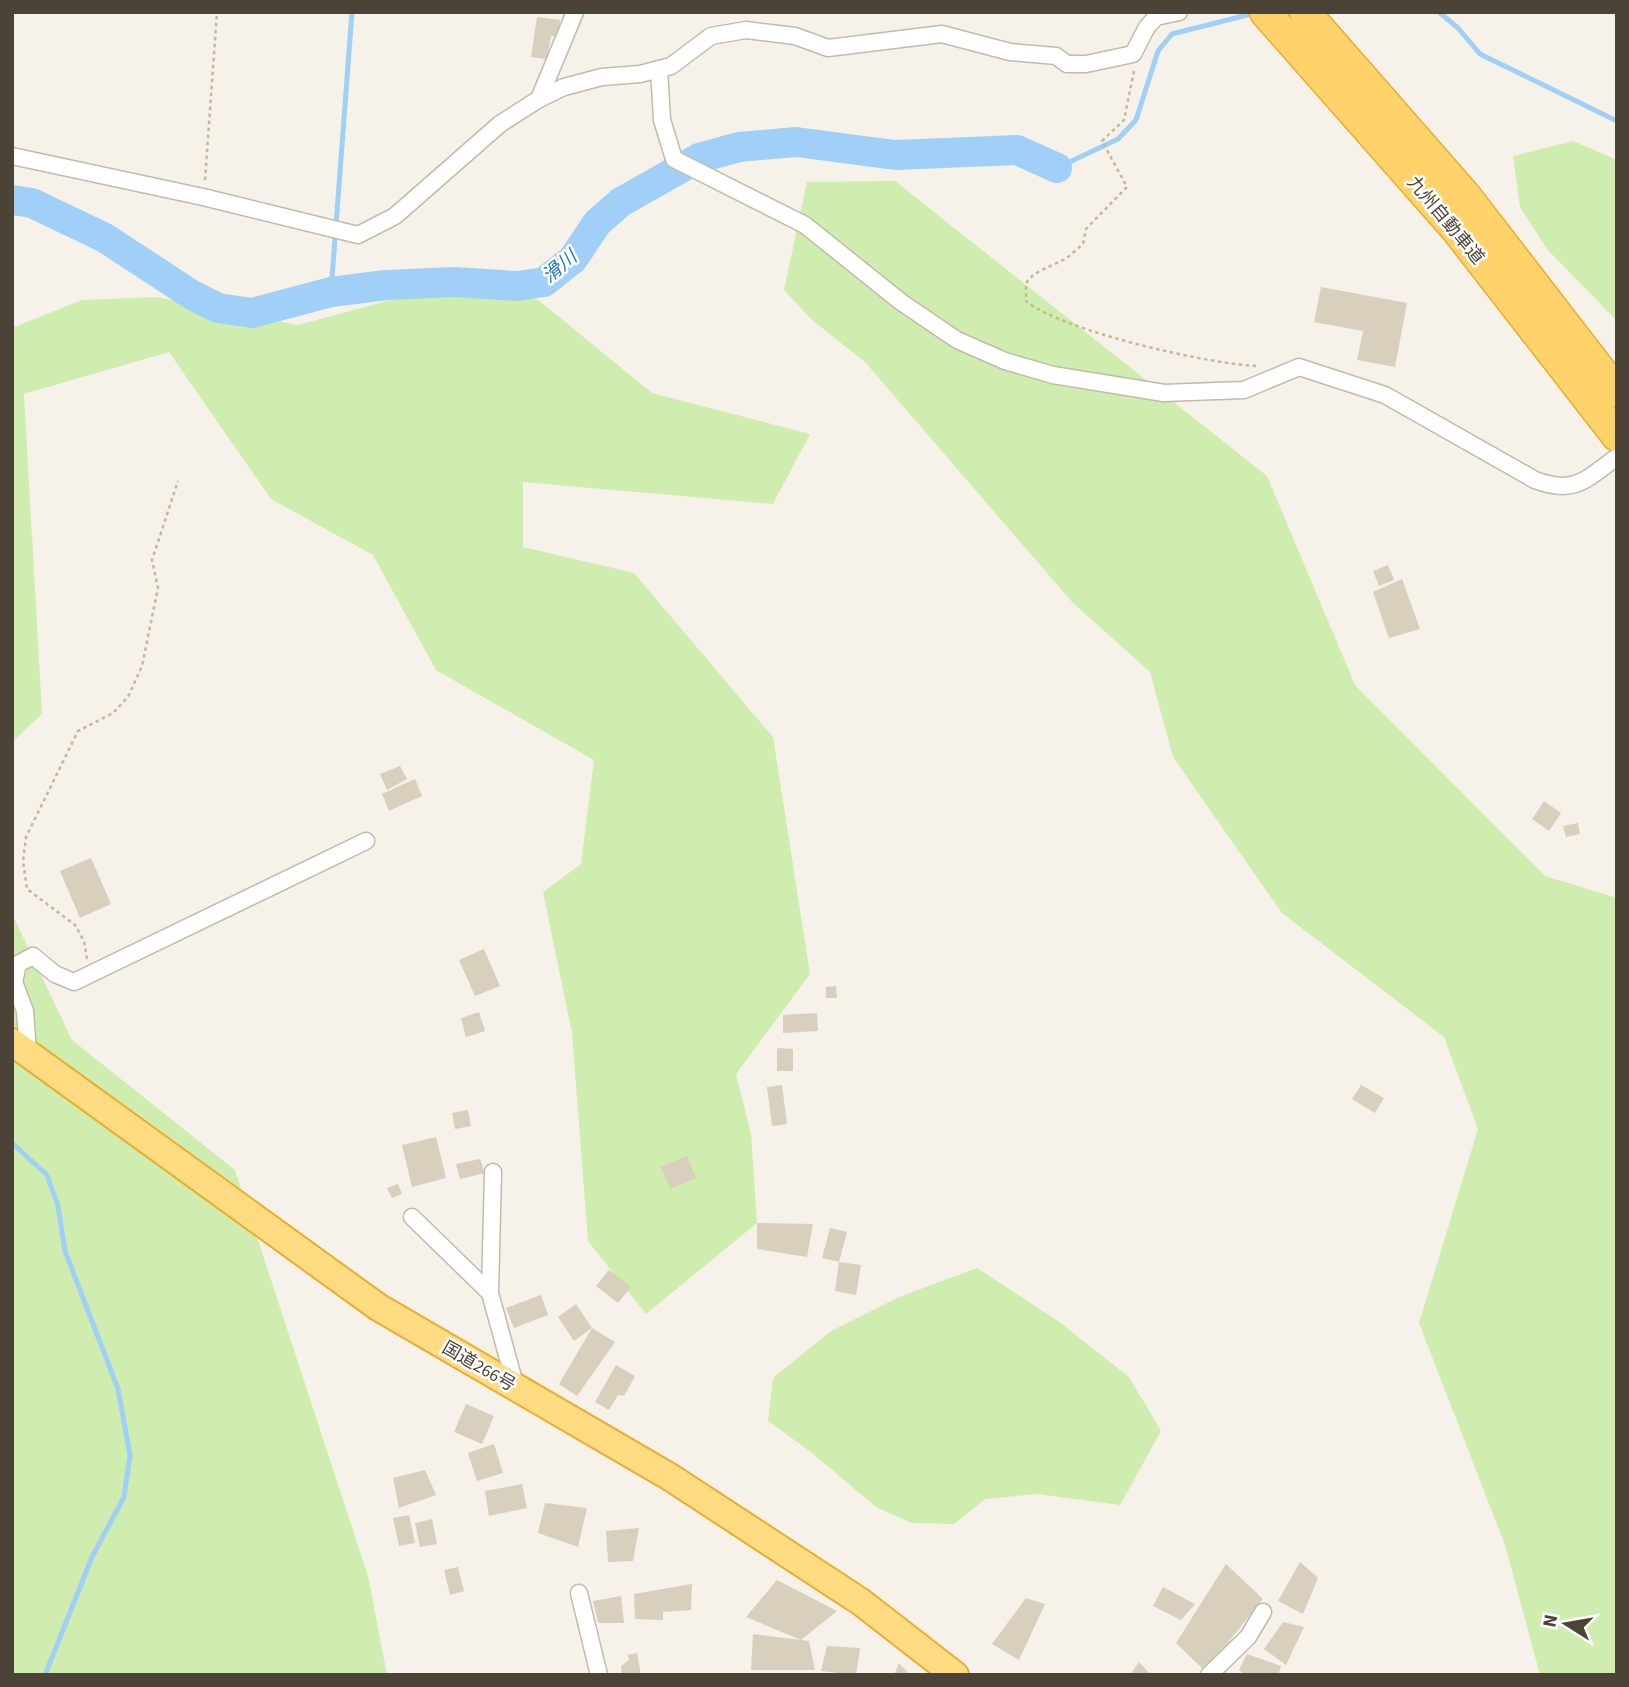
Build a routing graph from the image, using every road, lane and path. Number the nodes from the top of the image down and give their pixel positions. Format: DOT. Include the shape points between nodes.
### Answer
graph roads {
  1 [pos="217,12"];
  2 [pos="575,12"];
  3 [pos="1179,12"];
  4 [pos="1265,12"];
  5 [pos="1305,12"];
  6 [pos="1154,15"];
  7 [pos="1133,54"];
  8 [pos="659,69"];
  9 [pos="539,99"];
  10 [pos="12,156"];
  11 [pos="203,197"];
  12 [pos="1263,366"];
  13 [pos="1617,392"];
  14 [pos="1617,436"];
  15 [pos="1617,457"];
  16 [pos="178,481"];
  17 [pos="366,841"];
  18 [pos="96,973"];
  19 [pos="20,1047"];
  20 [pos="493,1172"];
  21 [pos="490,1293"];
  22 [pos="516,1388"];
  23 [pos="579,1593"];
  24 [pos="1263,1612"];
  25 [pos="599,1675"];
  26 [pos="955,1675"];
  27 [pos="1209,1675"];
  1 -- 11 [label="path"];
  2 -- 9 [label="street"];
  3 -- 6 [label="street"];
  4 -- 14 [label="highway, 九州自動車道" via="1455,229"];
  5 -- 13 [label="highway, 九州自動車道" via="1465,195"];
  6 -- 7 [label="street"];
  7 -- 8 [label="street" via="1067,64 1056,56 1010,52 942,34 828,48 795,36 746,30 711,36 671,66"];
  7 -- 12 [label="path" via="1127,112 1102,141 1127,187 1086,229 1083,244 1067,258 1034,274 1026,284 1027,301 1073,326 1228,365"];
  8 -- 9 [label="street" via="602,77"];
  8 -- 15 [label="street" via="662,120 674,159 805,225 901,302 957,340 1005,361 1053,375 1164,393 1244,390 1299,367 1385,396 1555,487 1572,488"];
  9 -- 11 [label="street" via="500,124 395,216 358,236"];
  10 -- 11 [label="street"];
  16 -- 18 [label="path" via="152,560 158,588 142,666 128,697 113,713 78,731 26,837 27,889 75,925"];
  17 -- 18 [label="street"];
  18 -- 19 [label="street" via="74,982 33,956 18,964 14,982 25,1011"];
  19 -- 22 [label="highway, 国道266号" via="378,1307"];
  20 -- 21 [label="street"];
  21 -- 21 [label="street" via="447,1254 412,1217 451,1255"];
  21 -- 22 [label="street"];
  22 -- 26 [label="highway, 国道266号" via="670,1477 861,1602"];
  23 -- 25 [label="street"];
  24 -- 27 [label="street" via="1248,1637"];
}
